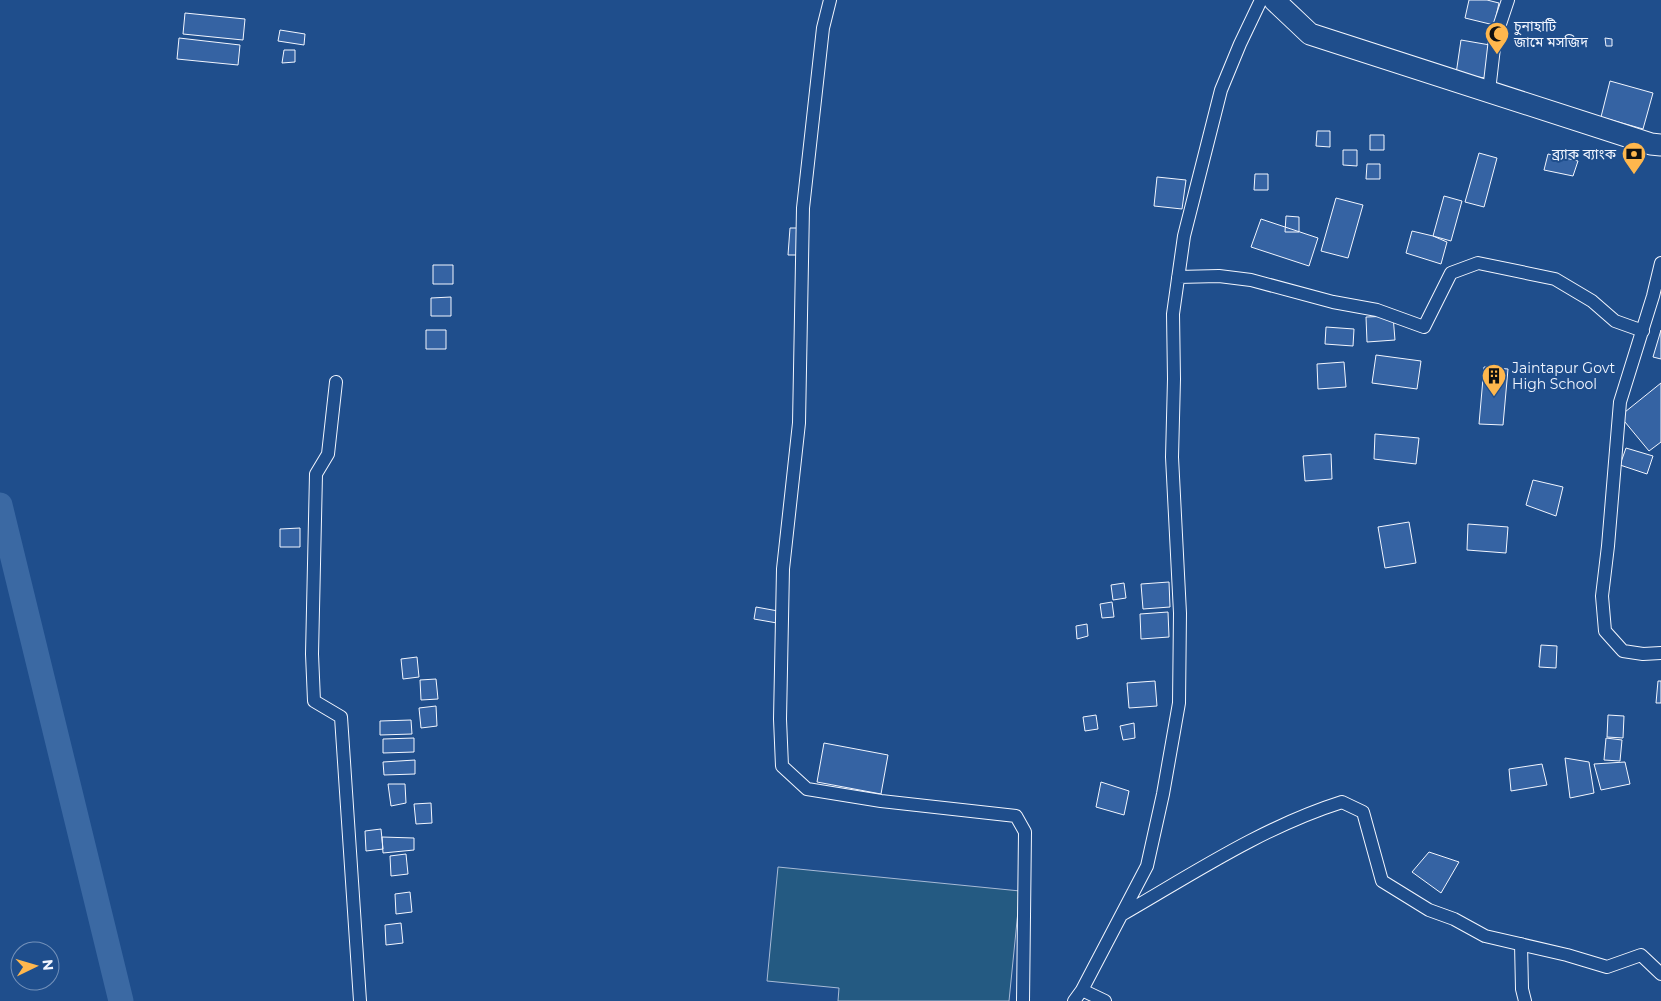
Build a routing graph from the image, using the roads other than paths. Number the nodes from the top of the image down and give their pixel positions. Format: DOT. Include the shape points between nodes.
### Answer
graph roads {
  1 [pos="830,0"];
  2 [pos="1261,0"];
  3 [pos="1274,0"];
  4 [pos="1508,0"];
  5 [pos="1489,91"];
  6 [pos="1661,146"];
  7 [pos="1661,263"];
  8 [pos="1178,277"];
  9 [pos="1643,331"];
  10 [pos="336,382"];
  11 [pos="1661,653"];
  12 [pos="1123,914"];
  13 [pos="1521,944"];
  14 [pos="1661,974"];
  15 [pos="1082,990"];
  16 [pos="360,1001"];
  17 [pos="1023,1001"];
  18 [pos="1074,1001"];
  19 [pos="1105,1001"];
  20 [pos="1524,1001"];
  1 -- 17 [label="street" via="823,28 803,208 799,423 783,570 782,766 807,789 1016,816 1025,832"];
  2 -- 8 [label="street" via="1221,90 1184,236"];
  3 -- 5 [label="highway" via="1310,34"];
  4 -- 5 [label="street" via="1495,39"];
  5 -- 6 [label="highway"];
  7 -- 9 [label="street"];
  8 -- 9 [label="street" via="1219,276 1251,280 1324,300 1377,310 1424,327 1451,273 1478,263 1555,279 1592,301 1615,321"];
  8 -- 12 [label="street" via="1173,314 1172,457 1180,613 1179,703 1147,866"];
  9 -- 11 [label="street" via="1620,402 1602,596 1605,631 1623,651"];
  10 -- 16 [label="street" via="328,454 316,474 312,654 314,701 341,717"];
  12 -- 13 [label="street" via="1254,838 1342,802 1363,812 1382,881 1429,910 1454,919 1484,936"];
  12 -- 15 [label="street"];
  13 -- 14 [label="street" via="1607,967 1640,954"];
  13 -- 20 [label="street"];
  15 -- 18 [label="street"];
  15 -- 19 [label="street"];
}
